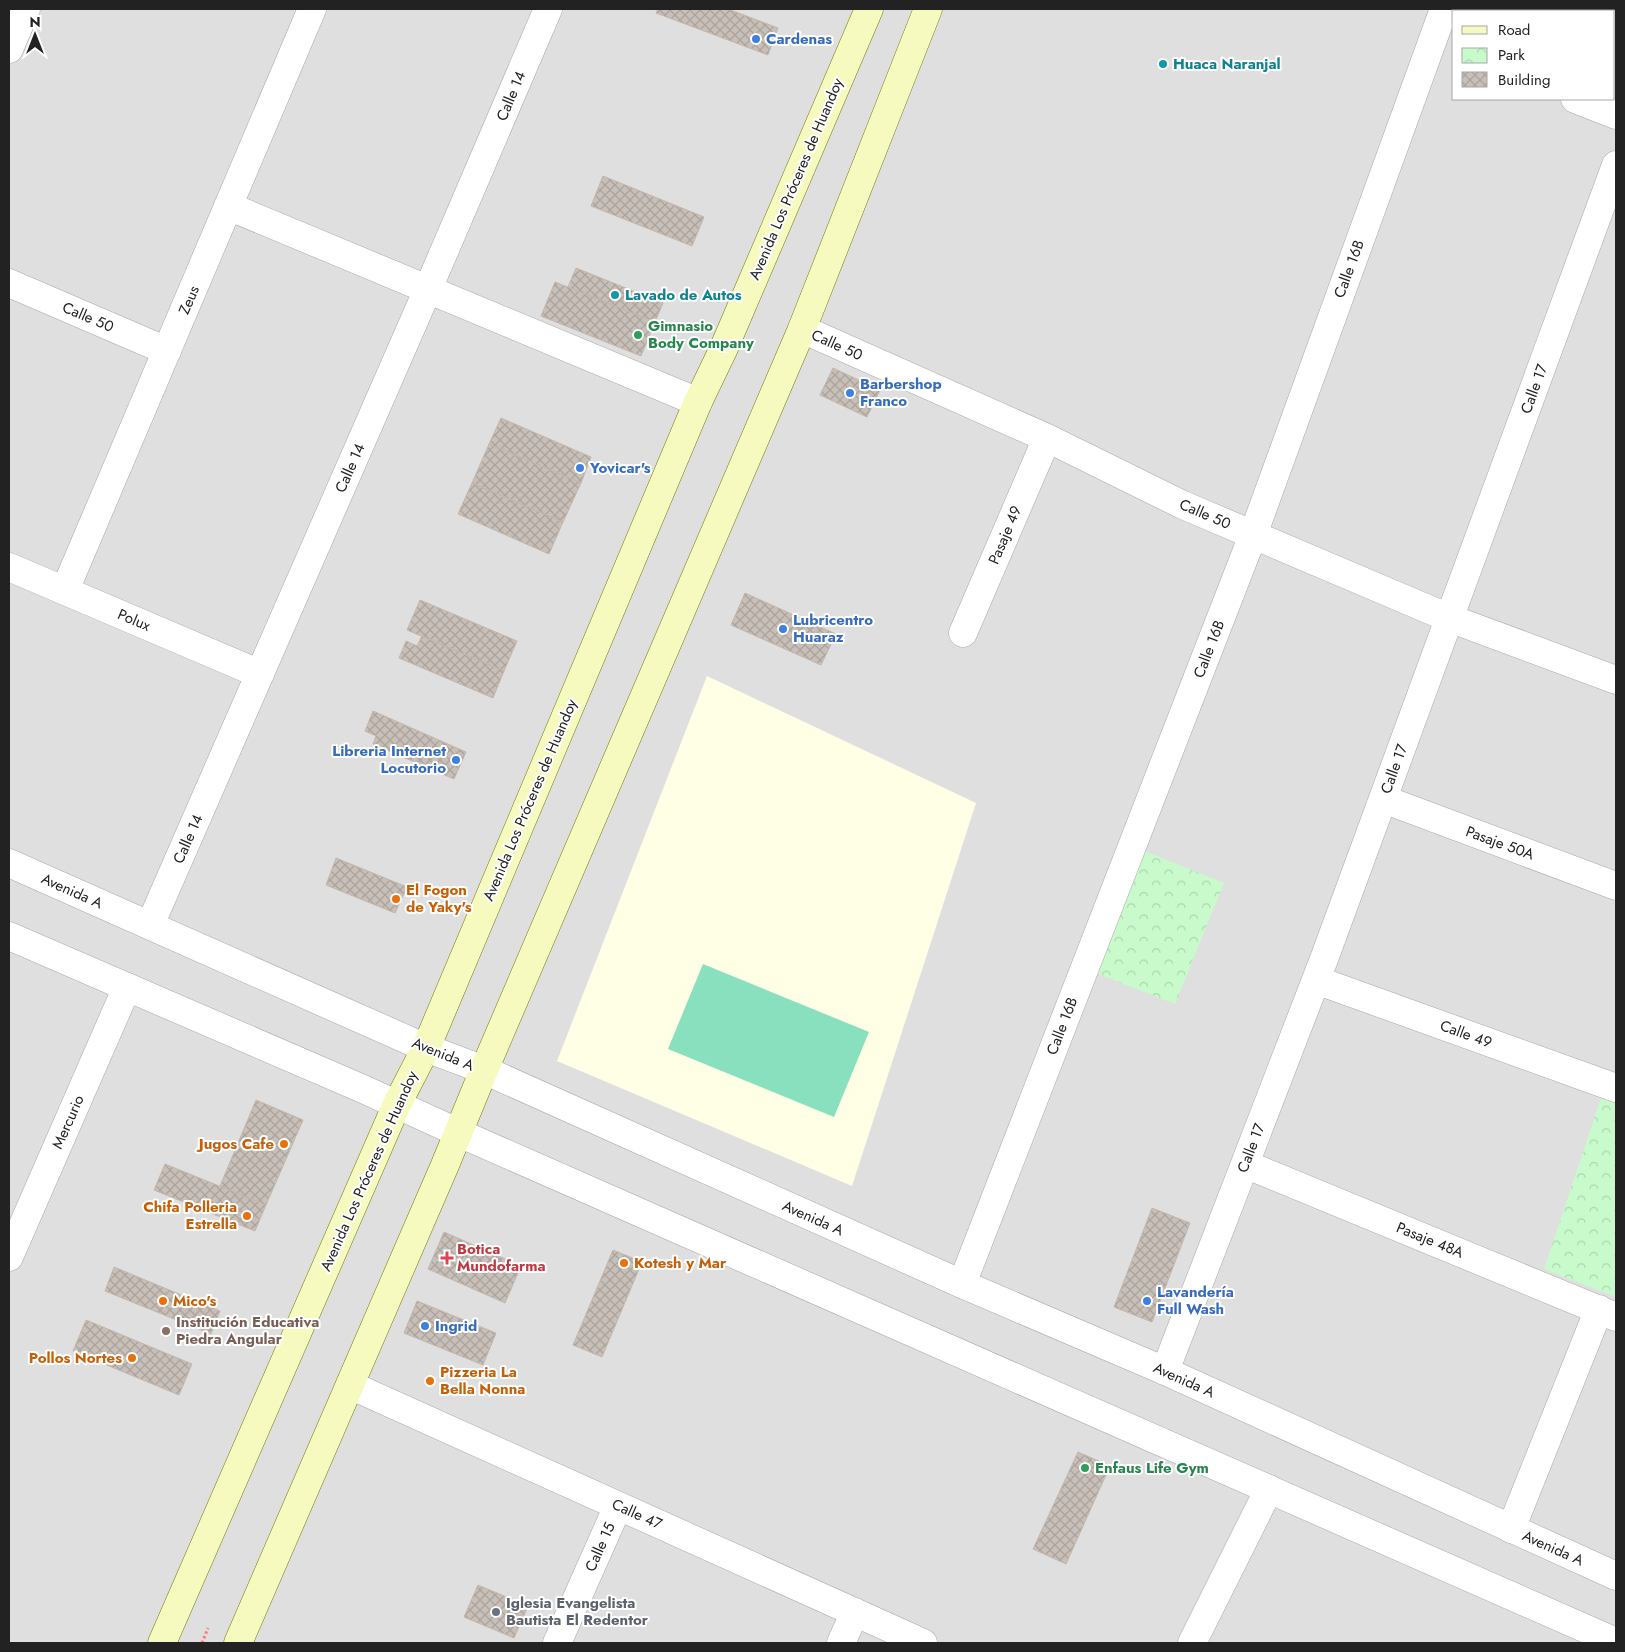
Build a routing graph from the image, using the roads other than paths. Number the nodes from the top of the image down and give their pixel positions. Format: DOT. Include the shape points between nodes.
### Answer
graph roads {
  1 [pos="26,9"];
  2 [pos="312,9"];
  3 [pos="548,9"];
  4 [pos="868,9"];
  5 [pos="928,9"];
  6 [pos="1444,9"];
  7 [pos="1443,48"];
  8 [pos="9,49"];
  9 [pos="1578,100"];
  10 [pos="1616,115"];
  11 [pos="1616,165"];
  12 [pos="228,206"];
  13 [pos="9,283"];
  14 [pos="428,289"];
  15 [pos="802,329"];
  16 [pos="167,351"];
  17 [pos="698,402"];
  18 [pos="1047,438"];
  19 [pos="1253,535"];
  20 [pos="9,567"];
  21 [pos="65,590"];
  22 [pos="1449,618"];
  23 [pos="962,633"];
  24 [pos="260,674"];
  25 [pos="1616,680"];
  26 [pos="1383,799"];
  27 [pos="9,863"];
  28 [pos="1616,886"];
  29 [pos="150,925"];
  30 [pos="9,936"];
  31 [pos="1316,980"];
  32 [pos="127,987"];
  33 [pos="426,1048"];
  34 [pos="484,1070"];
  35 [pos="1616,1088"];
  36 [pos="397,1104"];
  37 [pos="458,1133"];
  38 [pos="1244,1164"];
  39 [pos="9,1257"];
  40 [pos="962,1284"];
  41 [pos="1608,1313"];
  42 [pos="1165,1372"];
  43 [pos="350,1385"];
  44 [pos="1269,1490"];
  45 [pos="618,1506"];
  46 [pos="1511,1529"];
  47 [pos="1616,1576"];
  48 [pos="854,1612"];
  49 [pos="1616,1642"];
  50 [pos="162,1643"];
  51 [pos="238,1643"];
  52 [pos="557,1643"];
  53 [pos="841,1643"];
  54 [pos="923,1643"];
  55 [pos="1192,1643"];
  1 -- 8 [label="street"];
  2 -- 12 [label="street, Zeus"];
  3 -- 14 [label="street, Calle 14"];
  4 -- 17 [label="main road, Avenida Los Próceres de Huandoy"];
  5 -- 15 [label="main road"];
  6 -- 7 [label="street, Calle 16B"];
  7 -- 19 [label="street, Calle 16B"];
  9 -- 10 [label="street"];
  11 -- 22 [label="street, Calle 17"];
  12 -- 14 [label="street"];
  12 -- 16 [label="street, Zeus"];
  13 -- 16 [label="street, Calle 50"];
  14 -- 17 [label="street"];
  14 -- 24 [label="street, Calle 14"];
  15 -- 18 [label="street, Calle 50"];
  15 -- 34 [label="main road"];
  16 -- 21 [label="street, Zeus"];
  17 -- 33 [label="main road, Avenida Los Próceres de Huandoy"];
  18 -- 19 [label="street, Calle 50" via="1183,505"];
  18 -- 23 [label="street, Pasaje 49"];
  19 -- 22 [label="street, Calle 50"];
  19 -- 40 [label="street, Calle 16B"];
  20 -- 21 [label="street, Polux"];
  21 -- 24 [label="street, Polux"];
  22 -- 25 [label="street, Calle 50"];
  22 -- 26 [label="street, Calle 17"];
  24 -- 29 [label="street, Calle 14"];
  26 -- 28 [label="street, Pasaje 50A"];
  26 -- 31 [label="street, Calle 17"];
  27 -- 29 [label="street, Avenida A"];
  29 -- 33 [label="street, Avenida A"];
  30 -- 32 [label="street"];
  31 -- 35 [label="street, Calle 49"];
  31 -- 38 [label="street, Calle 17"];
  32 -- 36 [label="street"];
  32 -- 39 [label="street, Mercurio"];
  33 -- 34 [label="street, Avenida A"];
  33 -- 36 [label="main road, Avenida Los Próceres de Huandoy"];
  34 -- 37 [label="main road"];
  34 -- 40 [label="street, Avenida A"];
  36 -- 37 [label="street"];
  36 -- 50 [label="main road, Avenida Los Próceres de Huandoy"];
  37 -- 43 [label="main road"];
  37 -- 44 [label="street"];
  38 -- 41 [label="street, Pasaje 48A"];
  38 -- 42 [label="street, Calle 17"];
  40 -- 42 [label="street, Avenida A"];
  41 -- 46 [label="street"];
  42 -- 46 [label="street, Avenida A"];
  43 -- 45 [label="street, Calle 47"];
  43 -- 51 [label="main road"];
  44 -- 49 [label="street"];
  44 -- 55 [label="street"];
  45 -- 48 [label="street, Calle 47"];
  45 -- 52 [label="street, Calle 15"];
  46 -- 47 [label="street, Avenida A"];
  48 -- 53 [label="street"];
  48 -- 54 [label="street, Calle 47"];
}
